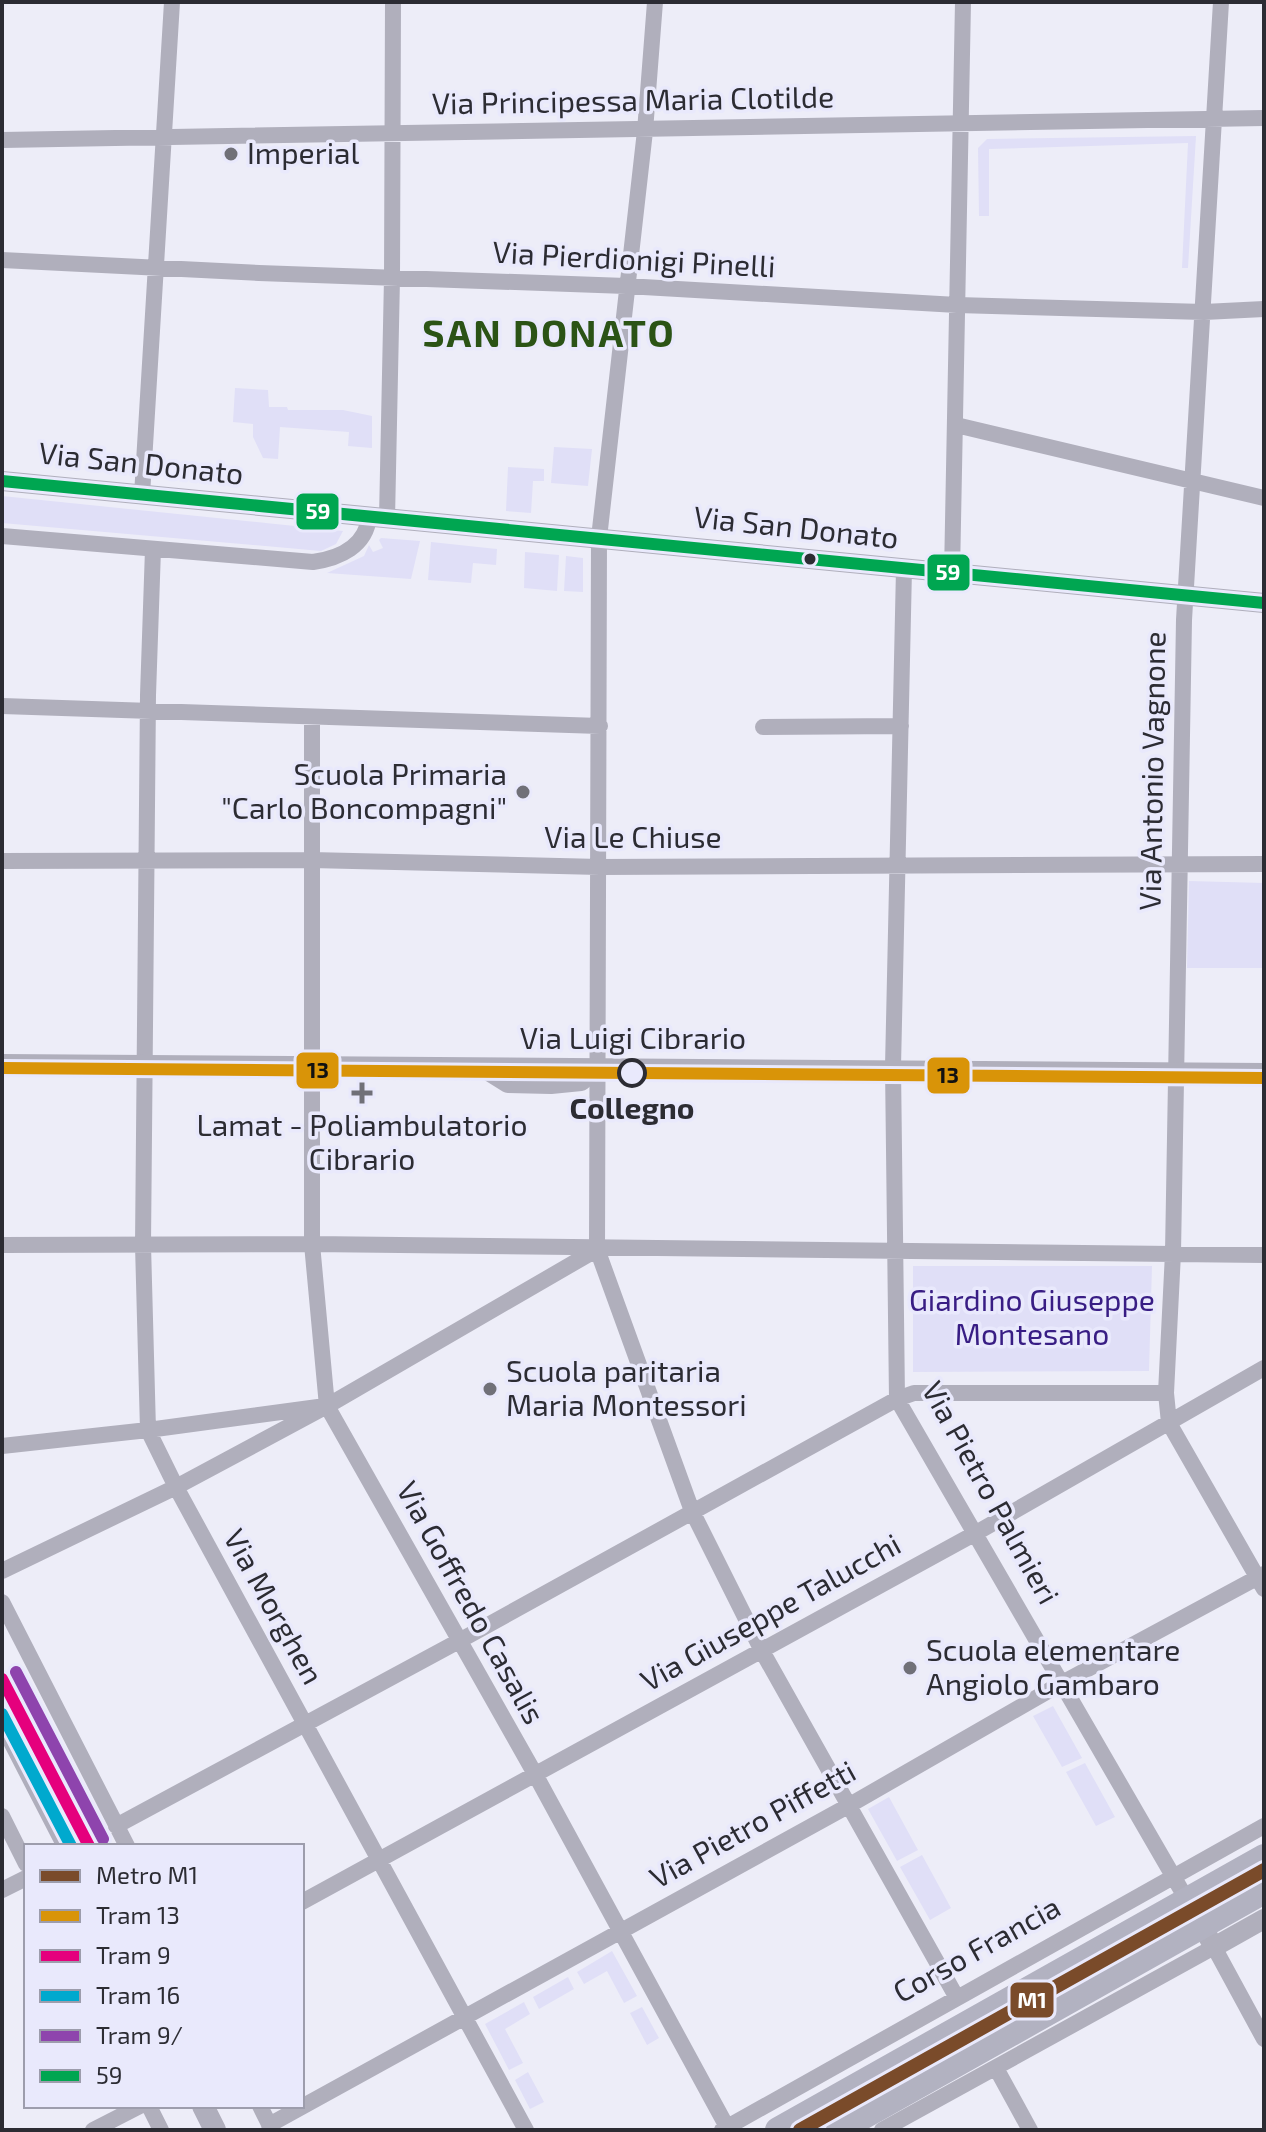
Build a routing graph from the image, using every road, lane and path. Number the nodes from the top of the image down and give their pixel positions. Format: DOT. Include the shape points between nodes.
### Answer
graph roads {
  1 [pos="172,2"];
  2 [pos="393,2"];
  3 [pos="655,2"];
  4 [pos="963,2"];
  5 [pos="1221,2"];
  6 [pos="1264,118"];
  7 [pos="1215,120"];
  8 [pos="963,124"];
  9 [pos="645,131"];
  10 [pos="393,133"];
  11 [pos="164,137"];
  12 [pos="2,140"];
  13 [pos="2,260"];
  14 [pos="157,268"];
  15 [pos="392,278"];
  16 [pos="626,286"];
  17 [pos="957,305"];
  18 [pos="1264,309"];
  19 [pos="1204,312"];
  20 [pos="956,425"];
  21 [pos="2,481"];
  22 [pos="1192,482"];
  23 [pos="142,495"];
  24 [pos="1264,498"];
  25 [pos="378,518"];
  26 [pos="2,536"];
  27 [pos="599,538"];
  28 [pos="153,549"];
  29 [pos="904,569"];
  30 [pos="952,574"];
  31 [pos="1185,596"];
  32 [pos="1264,603"];
  33 [pos="2,706"];
  34 [pos="147,711"];
  35 [pos="312,717"];
  36 [pos="600,726"];
  37 [pos="901,726"];
  38 [pos="763,727"];
  39 [pos="147,860"];
  40 [pos="311,860"];
  41 [pos="2,861"];
  42 [pos="1181,863"];
  43 [pos="1264,864"];
  44 [pos="899,866"];
  45 [pos="600,867"];
  46 [pos="2,1064"];
  47 [pos="146,1065"];
  48 [pos="310,1066"];
  49 [pos="597,1068"];
  50 [pos="893,1071"];
  51 [pos="1176,1073"];
  52 [pos="1264,1073"];
  53 [pos="312,1244"];
  54 [pos="2,1245"];
  55 [pos="143,1245"];
  56 [pos="597,1249"];
  57 [pos="895,1250"];
  58 [pos="1173,1253"];
  59 [pos="1264,1255"];
  60 [pos="1264,1368"];
  61 [pos="1166,1393"];
  62 [pos="897,1399"];
  63 [pos="327,1406"];
  64 [pos="1169,1423"];
  65 [pos="148,1430"];
  66 [pos="2,1446"];
  67 [pos="176,1487"];
  68 [pos="692,1511"];
  69 [pos="976,1533"];
  70 [pos="2,1571"];
  71 [pos="1262,1580"];
  72 [pos="2,1602"];
  73 [pos="459,1641"];
  74 [pos="762,1651"];
  75 [pos="1062,1683"];
  76 [pos="2,1718"];
  77 [pos="305,1723"];
  78 [pos="535,1774"];
  79 [pos="848,1806"];
  80 [pos="2,1816"];
  81 [pos="116,1826"];
  82 [pos="1264,1826"];
  83 [pos="67,1844"];
  84 [pos="126,1844"];
  85 [pos="1264,1857"];
  86 [pos="24,1860"];
  87 [pos="380,1861"];
  88 [pos="1173,1877"];
  89 [pos="24,1879"];
  90 [pos="2,1890"];
  91 [pos="1264,1891"];
  92 [pos="1187,1900"];
  93 [pos="304,1901"];
  94 [pos="1264,1919"];
  95 [pos="621,1930"];
  96 [pos="1208,1937"];
  97 [pos="957,1998"];
  98 [pos="467,2017"];
  99 [pos="1264,2039"];
  100 [pos="996,2068"];
  101 [pos="136,2108"];
  102 [pos="150,2108"];
  103 [pos="204,2108"];
  104 [pos="261,2108"];
  105 [pos="271,2128"];
  106 [pos="725,2128"];
  107 [pos="93,2130"];
  108 [pos="161,2130"];
  109 [pos="215,2130"];
  110 [pos="526,2130"];
  111 [pos="778,2130"];
  112 [pos="839,2130"];
  113 [pos="882,2130"];
  114 [pos="1030,2130"];
  1 -- 11 [label="street"];
  2 -- 10 [label="street"];
  3 -- 9 [label="street"];
  4 -- 8 [label="street"];
  5 -- 7 [label="street, Via Antonio Vagnone"];
  6 -- 7 [label="street, Via Principessa Maria Clotilde"];
  7 -- 8 [label="street, Via Principessa Maria Clotilde"];
  7 -- 19 [label="street, Via Antonio Vagnone"];
  8 -- 9 [label="street, Via Principessa Maria Clotilde"];
  8 -- 17 [label="street"];
  9 -- 10 [label="street, Via Principessa Maria Clotilde"];
  9 -- 16 [label="street"];
  10 -- 11 [label="street, Via Principessa Maria Clotilde"];
  10 -- 15 [label="street"];
  11 -- 12 [label="street, Via Principessa Maria Clotilde"];
  11 -- 14 [label="street"];
  13 -- 14 [label="street, Via Pierdionigi Pinelli"];
  14 -- 15 [label="street, Via Pierdionigi Pinelli"];
  14 -- 23 [label="street"];
  15 -- 16 [label="street, Via Pierdionigi Pinelli"];
  15 -- 25 [label="street"];
  16 -- 17 [label="street, Via Pierdionigi Pinelli"];
  16 -- 27 [label="street"];
  17 -- 19 [label="street, Via Pierdionigi Pinelli"];
  17 -- 20 [label="street"];
  18 -- 19 [label="street, Via Pierdionigi Pinelli"];
  19 -- 22 [label="street, Via Antonio Vagnone"];
  20 -- 22 [label="street"];
  20 -- 30 [label="street"];
  21 -- 23 [label="street, Via San Donato"];
  22 -- 24 [label="street"];
  22 -- 31 [label="street, Via Antonio Vagnone"];
  23 -- 25 [label="street, Via San Donato"];
  25 -- 27 [label="street, Via San Donato"];
  25 -- 28 [label="street" via="361,541 329,560"];
  26 -- 28 [label="street"];
  27 -- 29 [label="street, Via San Donato"];
  27 -- 36 [label="street"];
  28 -- 34 [label="street, Via Morghen"];
  29 -- 30 [label="street, Via San Donato"];
  29 -- 37 [label="street, Via Pietro Palmieri"];
  30 -- 31 [label="street, Via San Donato"];
  31 -- 32 [label="street, Via San Donato"];
  31 -- 42 [label="street, Via Antonio Vagnone"];
  33 -- 34 [label="street"];
  34 -- 35 [label="street"];
  34 -- 39 [label="street, Via Morghen"];
  35 -- 36 [label="street"];
  35 -- 40 [label="street, Via Goffredo Casalis"];
  36 -- 45 [label="street"];
  37 -- 38 [label="street"];
  37 -- 44 [label="street, Via Pietro Palmieri"];
  39 -- 40 [label="street, Via Le Chiuse"];
  39 -- 41 [label="street, Via Le Chiuse"];
  39 -- 47 [label="street, Via Morghen"];
  40 -- 45 [label="street, Via Le Chiuse"];
  40 -- 48 [label="street, Via Goffredo Casalis"];
  42 -- 43 [label="street, Via Le Chiuse"];
  42 -- 44 [label="street, Via Le Chiuse"];
  42 -- 51 [label="street, Via Antonio Vagnone"];
  44 -- 45 [label="street, Via Le Chiuse"];
  44 -- 50 [label="street, Via Pietro Palmieri"];
  45 -- 49 [label="street"];
  46 -- 47 [label="street, Via Luigi Cibrario"];
  47 -- 48 [label="street, Via Luigi Cibrario"];
  47 -- 55 [label="street, Via Morghen"];
  48 -- 49 [label="street, Via Luigi Cibrario" via="484,1068 508,1083 551,1084 581,1081"];
  48 -- 53 [label="street, Via Goffredo Casalis"];
  49 -- 50 [label="street, Via Luigi Cibrario"];
  49 -- 56 [label="street"];
  50 -- 51 [label="street, Via Luigi Cibrario"];
  50 -- 57 [label="street, Via Pietro Palmieri"];
  51 -- 52 [label="street, Via Luigi Cibrario"];
  51 -- 58 [label="street, Via Antonio Vagnone"];
  53 -- 55 [label="street"];
  53 -- 56 [label="street"];
  53 -- 63 [label="street, Via Goffredo Casalis"];
  54 -- 55 [label="street"];
  55 -- 65 [label="street, Via Morghen"];
  56 -- 57 [label="street"];
  56 -- 63 [label="street"];
  56 -- 68 [label="street"];
  57 -- 58 [label="street"];
  57 -- 62 [label="street, Via Pietro Palmieri"];
  58 -- 59 [label="street"];
  58 -- 61 [label="street, Via Antonio Vagnone"];
  60 -- 64 [label="street, Via Giuseppe Talucchi"];
  61 -- 62 [label="street" via="914,1393"];
  61 -- 64 [label="street, Via Antonio Vagnone"];
  62 -- 68 [label="street"];
  62 -- 69 [label="street, Via Pietro Palmieri"];
  63 -- 65 [label="street"];
  63 -- 67 [label="street"];
  63 -- 73 [label="street, Via Goffredo Casalis"];
  64 -- 69 [label="street, Via Giuseppe Talucchi"];
  64 -- 71 [label="street"];
  65 -- 66 [label="street"];
  65 -- 67 [label="street, Via Morghen"];
  67 -- 70 [label="street"];
  67 -- 77 [label="street, Via Morghen"];
  68 -- 73 [label="street"];
  68 -- 74 [label="street"];
  69 -- 74 [label="street, Via Giuseppe Talucchi"];
  69 -- 75 [label="street, Via Pietro Palmieri"];
  71 -- 75 [label="street, Via Pietro Piffetti"];
  72 -- 81 [label="street"];
  73 -- 77 [label="street"];
  73 -- 78 [label="street, Via Goffredo Casalis"];
  74 -- 78 [label="street, Via Giuseppe Talucchi"];
  74 -- 79 [label="street"];
  75 -- 79 [label="street, Via Pietro Piffetti"];
  75 -- 88 [label="street, Via Pietro Palmieri"];
  76 -- 83 [label="main road"];
  77 -- 81 [label="street"];
  77 -- 87 [label="street, Via Morghen"];
  78 -- 87 [label="street, Via Giuseppe Talucchi"];
  78 -- 95 [label="street, Via Goffredo Casalis"];
  79 -- 95 [label="street, Via Pietro Piffetti"];
  79 -- 97 [label="street"];
  80 -- 86 [label="street"];
  81 -- 84 [label="street"];
  82 -- 88 [label="street, Corso Francia"];
  85 -- 92 [label="main road, Corso Francia"];
  87 -- 93 [label="street, Via Giuseppe Talucchi"];
  87 -- 98 [label="street, Via Morghen"];
  88 -- 92 [label="street, Via Pietro Palmieri"];
  88 -- 97 [label="street, Corso Francia"];
  89 -- 90 [label="street"];
  91 -- 96 [label="main road"];
  92 -- 96 [label="street, Via Pietro Palmieri"];
  92 -- 111 [label="main road, Corso Francia"];
  94 -- 96 [label="street"];
  95 -- 98 [label="street, Via Pietro Piffetti"];
  95 -- 106 [label="street, Via Goffredo Casalis"];
  96 -- 99 [label="street, Via Pietro Palmieri"];
  96 -- 100 [label="street"];
  96 -- 112 [label="main road"];
  97 -- 106 [label="street, Corso Francia"];
  98 -- 105 [label="street, Via Pietro Piffetti"];
  98 -- 110 [label="street, Via Morghen"];
  100 -- 113 [label="street"];
  100 -- 114 [label="street"];
  101 -- 107 [label="street"];
  102 -- 108 [label="street"];
  103 -- 109 [label="main road"];
  104 -- 105 [label="street"];
}
